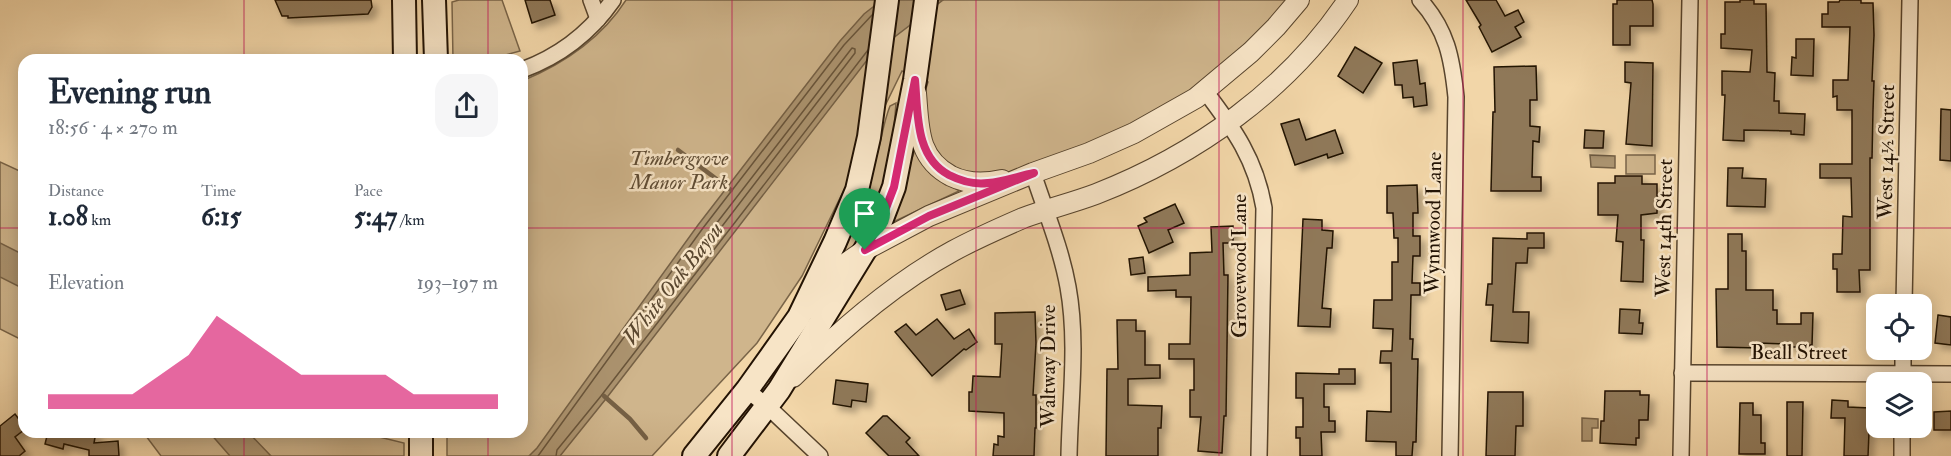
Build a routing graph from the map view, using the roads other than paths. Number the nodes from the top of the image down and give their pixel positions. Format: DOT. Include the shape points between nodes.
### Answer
graph roads {
  1 [pos="404,0"];
  2 [pos="434,0"];
  3 [pos="591,0"];
  4 [pos="613,0"];
  5 [pos="887,0"];
  6 [pos="926,0"];
  7 [pos="1299,0"];
  8 [pos="1348,0"];
  9 [pos="1420,0"];
  10 [pos="1690,0"];
  11 [pos="1910,0"];
  12 [pos="598,19"];
  13 [pos="405,54"];
  14 [pos="436,54"];
  15 [pos="528,67"];
  16 [pos="915,80"];
  17 [pos="1205,91"];
  18 [pos="1229,122"];
  19 [pos="1034,173"];
  20 [pos="1045,211"];
  21 [pos="865,250"];
  22 [pos="1904,294"];
  23 [pos="799,317"];
  24 [pos="1682,373"];
  25 [pos="1951,374"];
  26 [pos="1932,376"];
  27 [pos="1866,377"];
  28 [pos="747,390"];
  29 [pos="773,398"];
  30 [pos="1902,438"];
  31 [pos="694,456"];
  32 [pos="729,456"];
  33 [pos="820,456"];
  34 [pos="1069,456"];
  35 [pos="1259,456"];
  36 [pos="1450,456"];
  37 [pos="1681,456"];
  38 [pos="1902,456"];
  1 -- 13 [label="main road"];
  2 -- 14 [label="main road"];
  3 -- 12 [label="street"];
  4 -- 12 [label="street"];
  5 -- 23 [label="main road" via="869,137 857,190"];
  6 -- 16 [label="main road"];
  7 -- 17 [label="street" via="1251,52"];
  8 -- 18 [label="street" via="1307,53"];
  9 -- 36 [label="street, Wynnwood Lane" via="1443,33 1453,62 1456,98"];
  10 -- 24 [label="street, West 14th Street"];
  11 -- 22 [label="street, West 14½ Street"];
  12 -- 15 [label="street" via="564,50"];
  16 -- 19 [label="street" via="920,132 928,157 937,169 962,181 988,183"];
  16 -- 21 [label="main road" via="894,187"];
  17 -- 18 [label="street, Grovewood Lane"];
  17 -- 19 [label="street" via="1134,133"];
  18 -- 20 [label="street" via="1157,167"];
  18 -- 35 [label="street, Grovewood Lane" via="1260,183 1264,208"];
  19 -- 20 [label="street, Waltway Drive"];
  19 -- 21 [label="street" via="929,216"];
  20 -- 29 [label="street" via="954,250 912,276 823,347"];
  20 -- 34 [label="street, Waltway Drive" via="1068,287 1072,326"];
  21 -- 23 [label="street" via="839,268 830,285"];
  21 -- 29 [label="main road"];
  23 -- 28 [label="main road"];
  24 -- 27 [label="street, Beall Street"];
  24 -- 37 [label="street, West 14th Street"];
  25 -- 26 [label="street, Beall Street"];
  28 -- 29 [label="street"];
  28 -- 31 [label="main road"];
  29 -- 32 [label="main road"];
  29 -- 33 [label="street"];
  30 -- 38 [label="street"];
}
